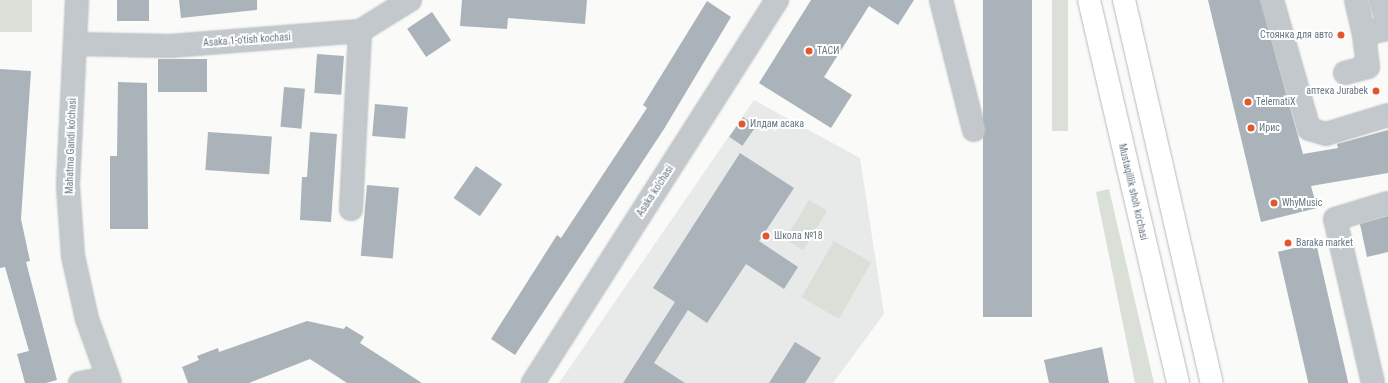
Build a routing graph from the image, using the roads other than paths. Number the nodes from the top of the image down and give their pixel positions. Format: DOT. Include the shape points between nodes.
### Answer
graph roads {
  1 [pos="77,0"];
  2 [pos="410,0"];
  3 [pos="941,0"];
  4 [pos="1089,0"];
  5 [pos="1124,0"];
  6 [pos="1272,0"];
  7 [pos="1356,0"];
  8 [pos="1381,0"];
  9 [pos="767,4"];
  10 [pos="1388,25"];
  11 [pos="1388,29"];
  12 [pos="360,31"];
  13 [pos="1364,34"];
  14 [pos="75,44"];
  15 [pos="1345,73"];
  16 [pos="1388,115"];
  17 [pos="974,130"];
  18 [pos="1388,202"];
  19 [pos="351,209"];
  20 [pos="109,381"];
  21 [pos="80,383"];
  22 [pos="533,383"];
  23 [pos="1178,383"];
  24 [pos="1212,383"];
  25 [pos="1373,383"];
  1 -- 14 [label="street, Mahatma Gandi ko'chasi"];
  2 -- 12 [label="street, Asaka 1-o'tish kochasi"];
  3 -- 17 [label="street"];
  4 -- 23 [label="main road, Mustaqillik shoh ko'chasi"];
  5 -- 24 [label="main road"];
  6 -- 16 [label="street" via="1309,129 1326,134"];
  7 -- 13 [label="street"];
  8 -- 10 [label="street"];
  9 -- 22 [label="street, Asaka ko'chasi"];
  11 -- 13 [label="street"];
  12 -- 14 [label="street, Asaka 1-o'tish kochasi" via="170,46"];
  12 -- 19 [label="street"];
  13 -- 15 [label="street" via="1368,67"];
  14 -- 20 [label="street, Mahatma Gandi ko'chasi" via="68,186 73,256 87,319"];
  18 -- 25 [label="street" via="1335,219"];
  20 -- 21 [label="street"];
}
